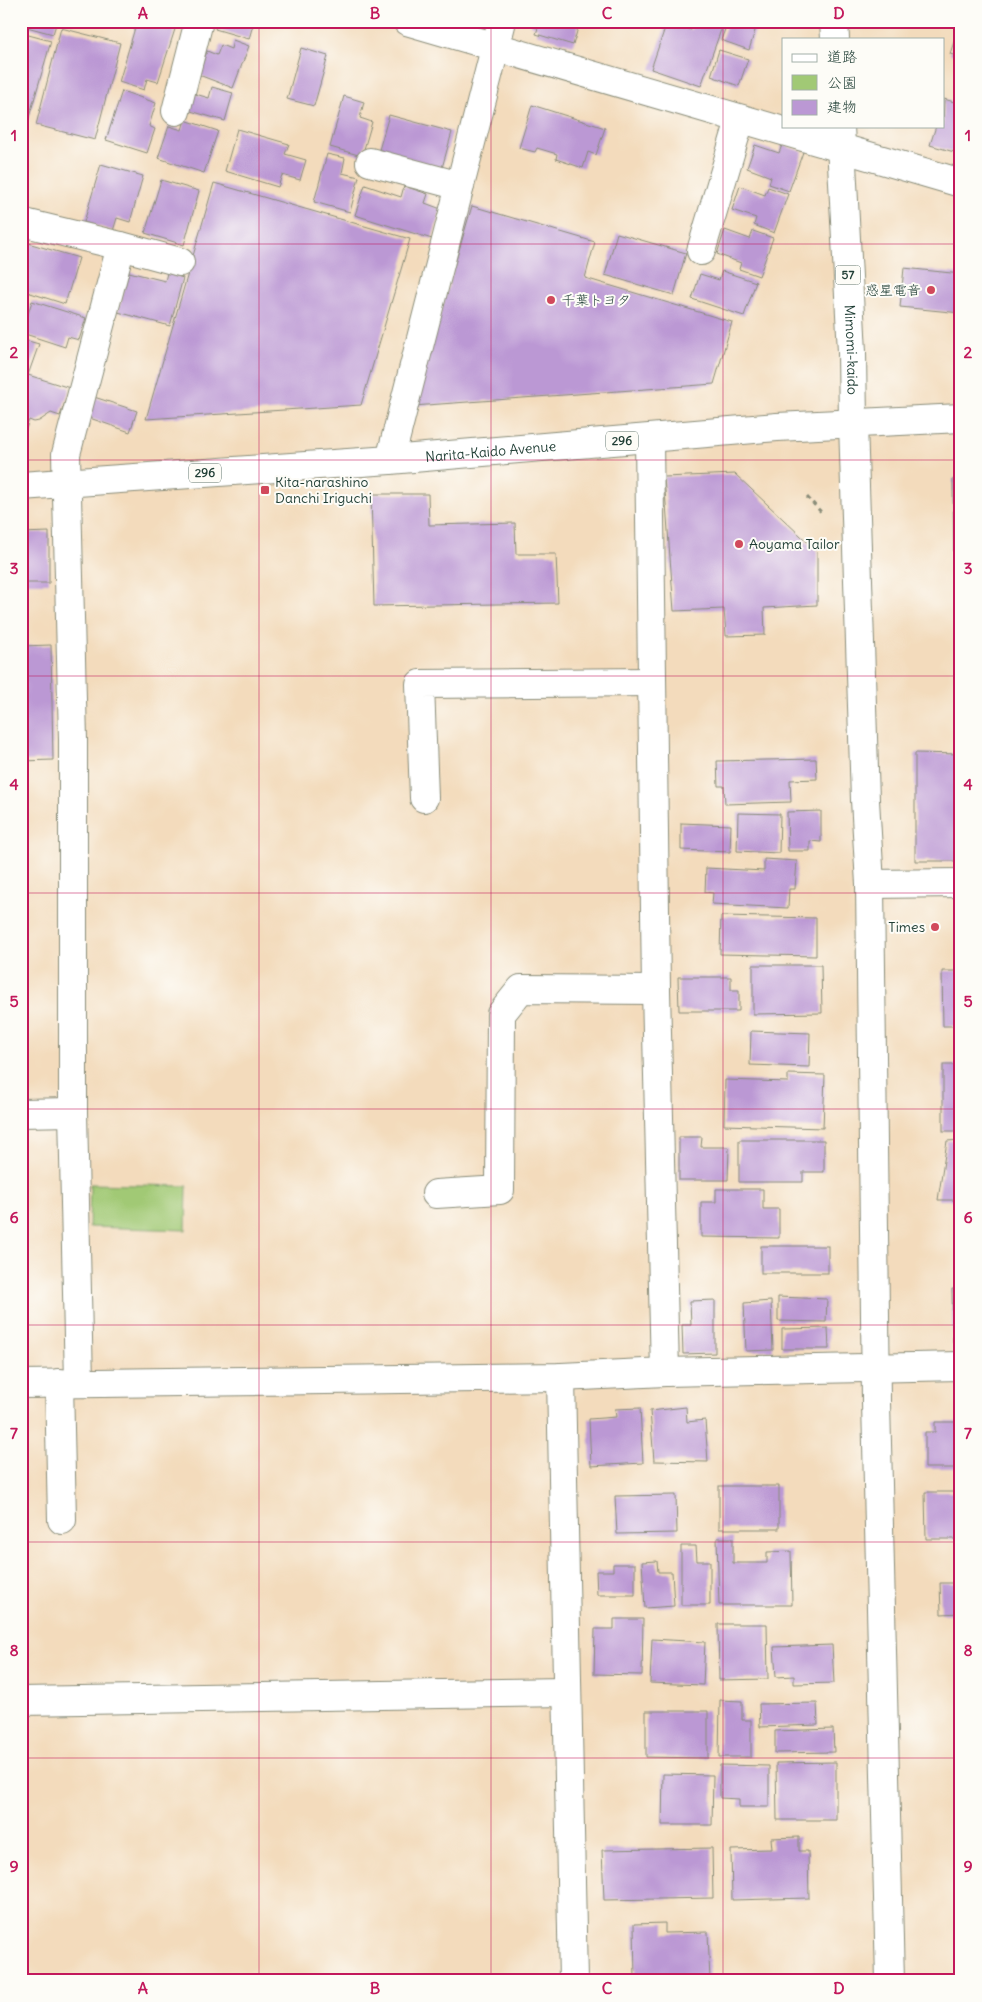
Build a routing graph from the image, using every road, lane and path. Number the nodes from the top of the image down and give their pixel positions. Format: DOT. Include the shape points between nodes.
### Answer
graph roads {
  1 [pos="199,21"];
  2 [pos="407,21"];
  3 [pos="834,21"];
  4 [pos="499,34"];
  5 [pos="835,38"];
  6 [pos="176,111"];
  7 [pos="740,120"];
  8 [pos="782,127"];
  9 [pos="788,128"];
  10 [pos="841,137"];
  11 [pos="370,162"];
  12 [pos="961,183"];
  13 [pos="460,186"];
  14 [pos="21,222"];
  15 [pos="121,246"];
  16 [pos="701,251"];
  17 [pos="180,262"];
  18 [pos="961,418"];
  19 [pos="854,423"];
  20 [pos="649,439"];
  21 [pos="390,460"];
  22 [pos="66,482"];
  23 [pos="21,486"];
  24 [pos="652,682"];
  25 [pos="424,798"];
  26 [pos="961,883"];
  27 [pos="870,884"];
  28 [pos="656,990"];
  29 [pos="73,1112"];
  30 [pos="21,1113"];
  31 [pos="436,1194"];
  32 [pos="961,1366"];
  33 [pos="876,1368"];
  34 [pos="665,1372"];
  35 [pos="561,1376"];
  36 [pos="69,1383"];
  37 [pos="21,1384"];
  38 [pos="62,1520"];
  39 [pos="567,1692"];
  40 [pos="21,1701"];
  41 [pos="573,1981"];
  42 [pos="890,1981"];
  1 -- 6 [label="main road"];
  2 -- 4 [label="main road"];
  3 -- 5 [label="main road"];
  4 -- 7 [label="main road"];
  4 -- 13 [label="main road"];
  7 -- 8 [label="main road"];
  7 -- 16 [label="main road"];
  9 -- 10 [label="main road"];
  10 -- 12 [label="main road"];
  10 -- 19 [label="main road, Mimomi-kaido / 57"];
  11 -- 13 [label="main road"];
  13 -- 21 [label="main road"];
  14 -- 15 [label="main road"];
  15 -- 17 [label="main road"];
  15 -- 22 [label="main road" via="66,454"];
  18 -- 19 [label="main road, Narita-Kaido Avenue / 296"];
  19 -- 20 [label="main road, Narita-Kaido Avenue / 296"];
  19 -- 27 [label="main road, Mimomi-kaido"];
  20 -- 21 [label="main road, Narita-Kaido Avenue / 296"];
  20 -- 24 [label="main road"];
  21 -- 22 [label="main road, Narita-Kaido Avenue / 296"];
  22 -- 23 [label="main road, Narita-Kaido Avenue / 296"];
  22 -- 29 [label="main road" via="73,740"];
  24 -- 25 [label="main road" via="420,684"];
  24 -- 28 [label="main road"];
  26 -- 27 [label="main road"];
  27 -- 33 [label="main road, Mimomi-kaido"];
  28 -- 31 [label="main road" via="521,989 501,1014 500,1190"];
  28 -- 34 [label="main road"];
  29 -- 30 [label="main road"];
  29 -- 36 [label="main road"];
  32 -- 33 [label="main road"];
  33 -- 34 [label="main road"];
  33 -- 42 [label="main road, Mimomi-kaido"];
  34 -- 35 [label="main road"];
  35 -- 36 [label="main road"];
  35 -- 39 [label="main road"];
  36 -- 37 [label="main road"];
  36 -- 38 [label="main road"];
  39 -- 40 [label="main road"];
  39 -- 41 [label="main road"];
}
